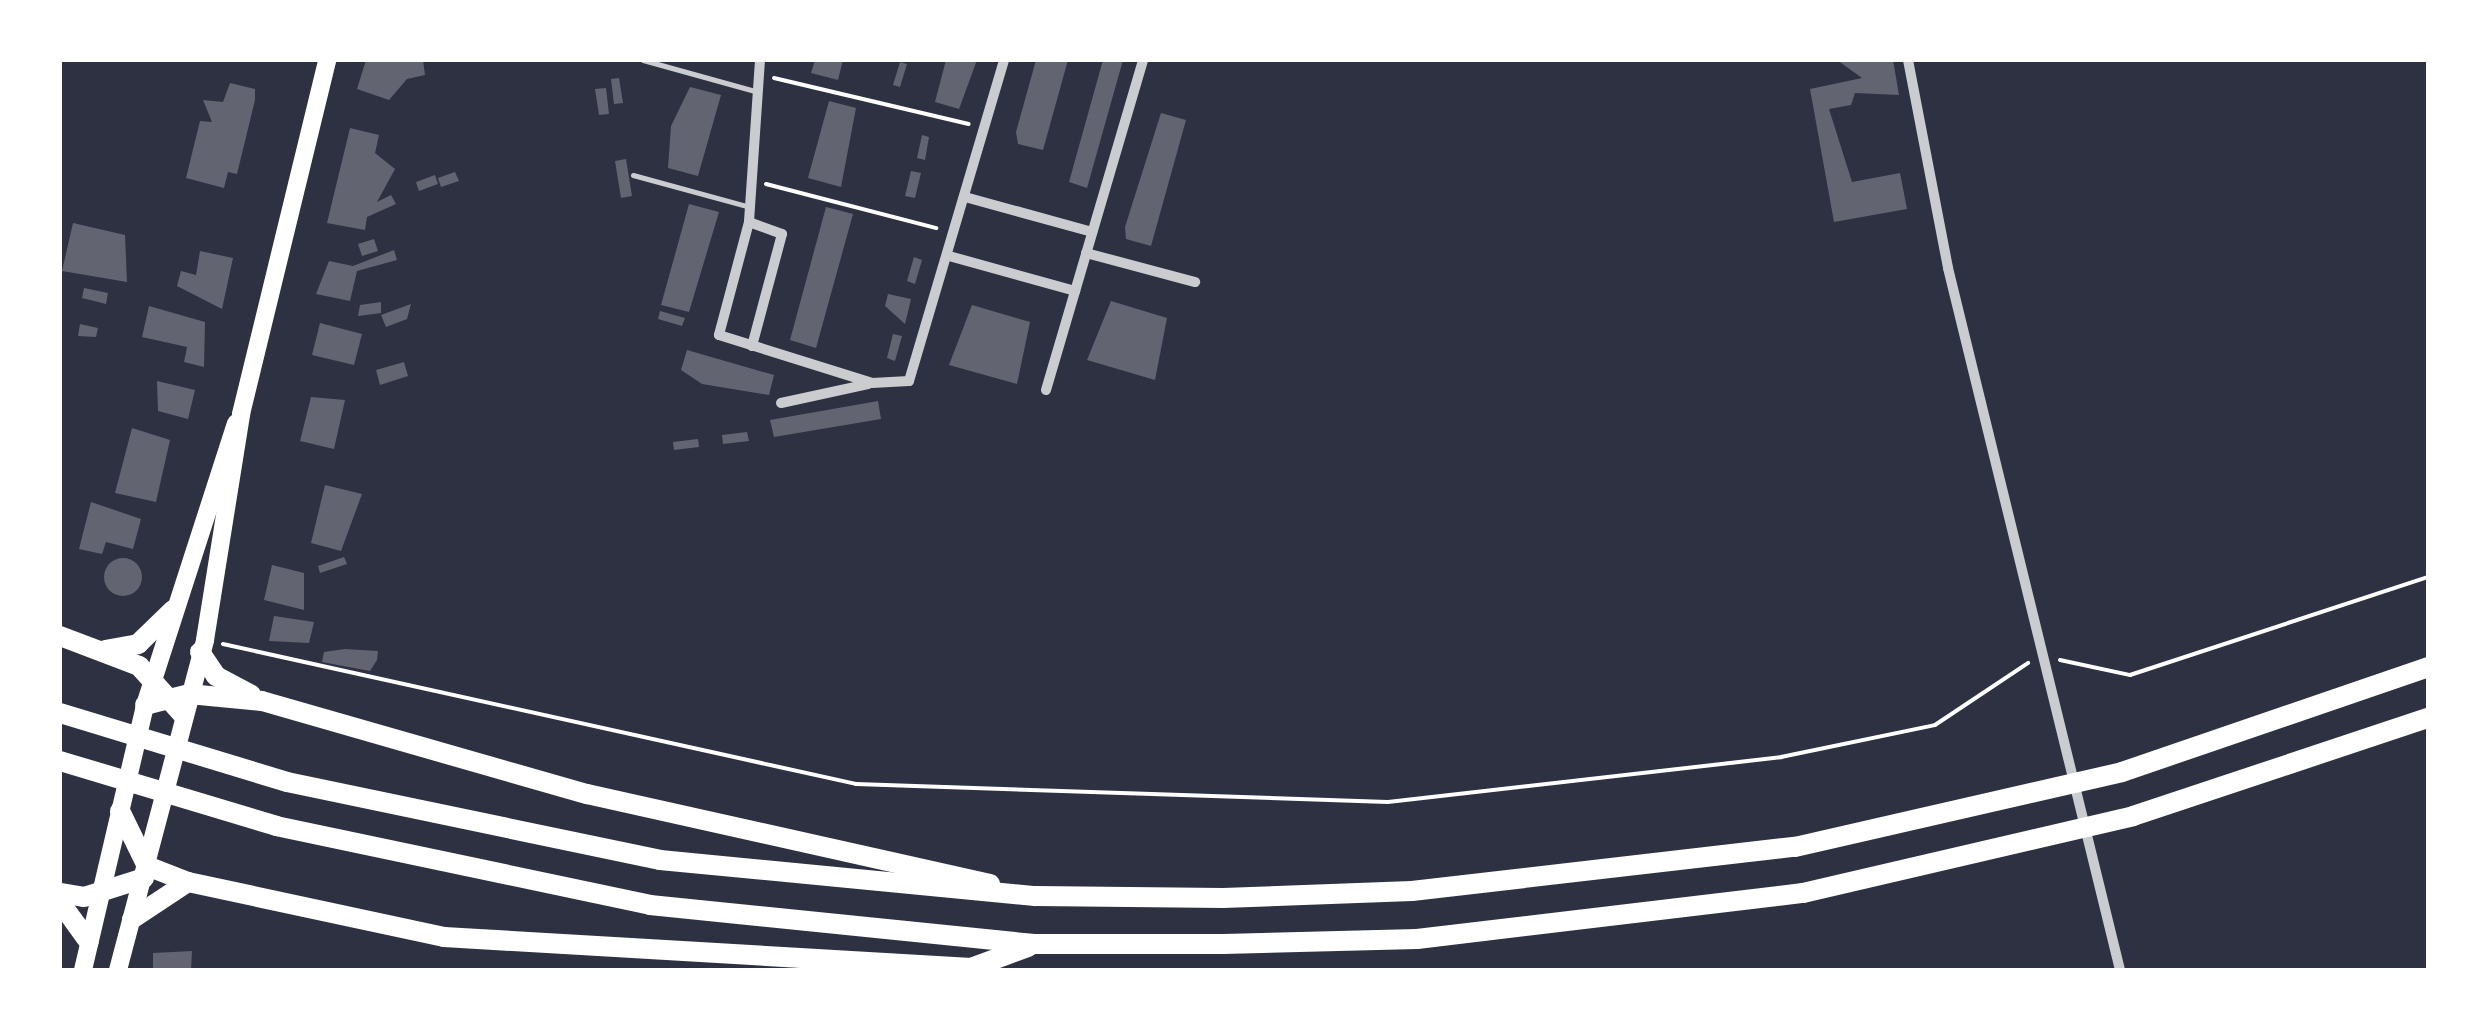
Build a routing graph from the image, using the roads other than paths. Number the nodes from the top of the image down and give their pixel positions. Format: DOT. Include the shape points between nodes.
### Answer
graph roads {
  1 [pos="327,60"];
  2 [pos="643,60"];
  3 [pos="760,60"];
  4 [pos="1004,60"];
  5 [pos="1143,60"];
  6 [pos="1908,60"];
  7 [pos="758,92"];
  8 [pos="632,175"];
  9 [pos="966,197"];
  10 [pos="750,207"];
  11 [pos="749,222"];
  12 [pos="1092,232"];
  13 [pos="1086,254"];
  14 [pos="949,256"];
  15 [pos="1195,282"];
  16 [pos="1074,291"];
  17 [pos="752,346"];
  18 [pos="872,383"];
  19 [pos="1046,390"];
  20 [pos="781,403"];
  21 [pos="241,414"];
  22 [pos="174,610"];
  23 [pos="60,636"];
  24 [pos="203,646"];
  25 [pos="97,650"];
  26 [pos="2428,667"];
  27 [pos="153,678"];
  28 [pos="262,701"];
  29 [pos="182,702"];
  30 [pos="145,706"];
  31 [pos="60,714"];
  32 [pos="2428,718"];
  33 [pos="60,761"];
  34 [pos="121,823"];
  35 [pos="145,872"];
  36 [pos="188,882"];
  37 [pos="60,893"];
  38 [pos="100,894"];
  39 [pos="1035,896"];
  40 [pos="60,902"];
  41 [pos="132,919"];
  42 [pos="90,942"];
  43 [pos="1034,944"];
  44 [pos="83,970"];
  45 [pos="118,970"];
  46 [pos="2120,970"];
  1 -- 21 [label="main road"];
  2 -- 7 [label="lane"];
  3 -- 7 [label="street"];
  4 -- 9 [label="street"];
  5 -- 12 [label="street"];
  6 -- 46 [label="street" via="2043,672"];
  7 -- 10 [label="street"];
  8 -- 10 [label="lane"];
  9 -- 12 [label="street"];
  9 -- 14 [label="street"];
  10 -- 11 [label="street"];
  11 -- 17 [label="street" via="782,234"];
  11 -- 17 [label="street" via="718,335"];
  12 -- 13 [label="street"];
  13 -- 15 [label="street"];
  13 -- 16 [label="street"];
  14 -- 16 [label="street"];
  14 -- 18 [label="street" via="909,381"];
  16 -- 19 [label="street"];
  17 -- 18 [label="street"];
  18 -- 20 [label="street"];
  21 -- 22 [label="main road"];
  21 -- 24 [label="main road"];
  22 -- 25 [label="highway" via="138,644"];
  22 -- 27 [label="main road"];
  23 -- 25 [label="highway"];
  24 -- 28 [label="highway" via="216,676"];
  24 -- 29 [label="main road"];
  25 -- 27 [label="highway"];
  26 -- 39 [label="highway" via="2122,772 1795,846 1412,891"];
  27 -- 29 [label="highway"];
  27 -- 30 [label="main road"];
  28 -- 29 [label="highway"];
  28 -- 39 [label="highway" via="587,794"];
  29 -- 30 [label="highway"];
  29 -- 35 [label="main road"];
  30 -- 34 [label="main road"];
  31 -- 39 [label="highway" via="287,782 486,829 678,863"];
  32 -- 43 [label="highway" via="2133,816 1804,892 1417,939"];
  33 -- 43 [label="highway" via="460,870 650,906"];
  34 -- 35 [label="highway"];
  34 -- 38 [label="main road"];
  35 -- 36 [label="highway"];
  35 -- 38 [label="highway"];
  35 -- 41 [label="main road"];
  36 -- 41 [label="highway"];
  36 -- 43 [label="highway" via="348,921 561,950 971,968"];
  37 -- 38 [label="highway"];
  38 -- 42 [label="main road"];
  40 -- 42 [label="highway"];
  41 -- 45 [label="main road"];
  42 -- 44 [label="main road"];
}
